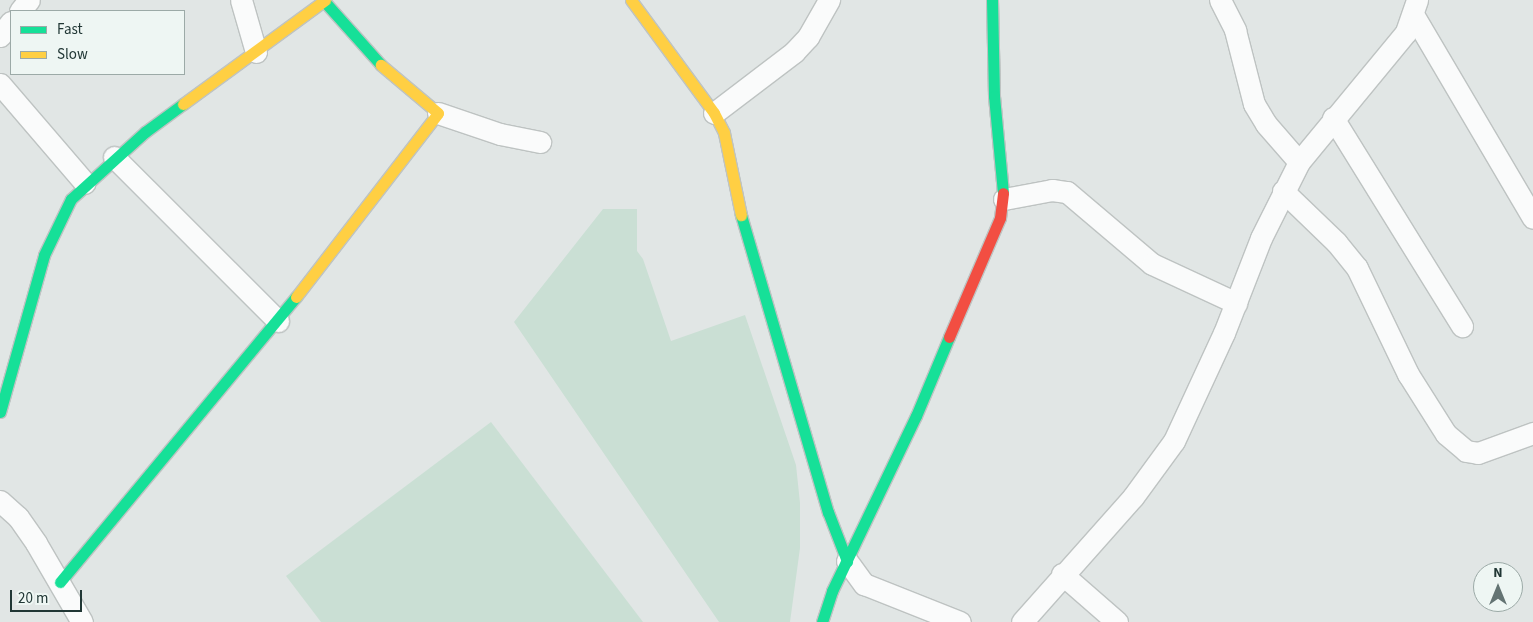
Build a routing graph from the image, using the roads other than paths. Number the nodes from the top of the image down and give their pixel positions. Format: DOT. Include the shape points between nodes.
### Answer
graph roads {
  1 [pos="29,0"];
  2 [pos="241,0"];
  3 [pos="324,0"];
  4 [pos="631,0"];
  5 [pos="829,0"];
  6 [pos="992,0"];
  7 [pos="1220,0"];
  8 [pos="1415,8"];
  9 [pos="21,10"];
  10 [pos="10,23"];
  11 [pos="0,36"];
  12 [pos="256,52"];
  13 [pos="0,84"];
  14 [pos="438,113"];
  15 [pos="714,113"];
  16 [pos="1333,118"];
  17 [pos="540,142"];
  18 [pos="114,156"];
  19 [pos="1299,162"];
  20 [pos="85,183"];
  21 [pos="1283,191"];
  22 [pos="1004,199"];
  23 [pos="1533,218"];
  24 [pos="1236,303"];
  25 [pos="278,322"];
  26 [pos="1462,326"];
  27 [pos="0,412"];
  28 [pos="1533,433"];
  29 [pos="0,501"];
  30 [pos="847,561"];
  31 [pos="1062,574"];
  32 [pos="60,582"];
  33 [pos="82,622"];
  34 [pos="822,622"];
  35 [pos="960,622"];
  36 [pos="1022,622"];
  37 [pos="1117,622"];
  1 -- 9 [label="street"];
  2 -- 12 [label="street"];
  3 -- 12 [label="street"];
  3 -- 14 [label="street" via="388,72"];
  4 -- 15 [label="street"];
  5 -- 15 [label="street" via="808,36 794,52"];
  6 -- 22 [label="street" via="994,96"];
  7 -- 19 [label="street" via="1235,30 1254,104 1266,124"];
  8 -- 16 [label="street" via="1400,40"];
  8 -- 23 [label="street"];
  10 -- 11 [label="street"];
  12 -- 18 [label="street"];
  13 -- 20 [label="street"];
  14 -- 17 [label="street" via="500,134"];
  14 -- 25 [label="street"];
  15 -- 30 [label="street" via="730,156 746,241 828,512"];
  16 -- 19 [label="street"];
  16 -- 26 [label="street"];
  18 -- 20 [label="street"];
  18 -- 25 [label="street"];
  19 -- 21 [label="street"];
  20 -- 27 [label="street" via="60,217 47,248"];
  21 -- 24 [label="street"];
  21 -- 28 [label="street" via="1352,261 1408,374 1446,434 1466,452 1478,454"];
  22 -- 24 [label="street" via="1052,190 1067,192 1152,264"];
  22 -- 30 [label="street" via="996,228 948,344"];
  24 -- 31 [label="street" via="1195,398 1165,456 1133,497"];
  25 -- 32 [label="street"];
  29 -- 32 [label="street" via="18,517"];
  30 -- 34 [label="street" via="832,591"];
  30 -- 35 [label="street" via="854,575 868,587"];
  31 -- 36 [label="street"];
  31 -- 37 [label="street"];
  32 -- 33 [label="street"];
}
